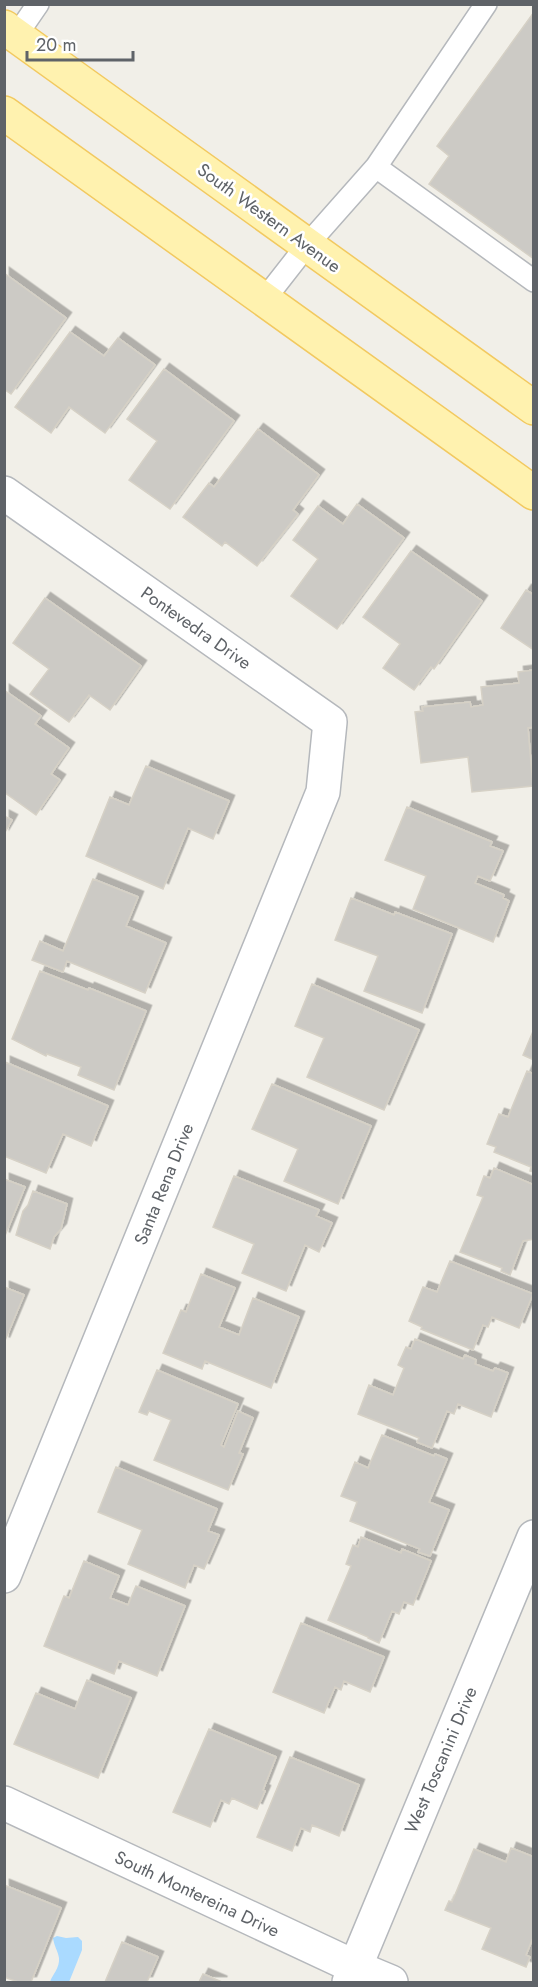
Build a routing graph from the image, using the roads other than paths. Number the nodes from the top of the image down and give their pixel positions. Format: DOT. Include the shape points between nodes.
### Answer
graph roads {
  1 [pos="38,4"];
  2 [pos="486,4"];
  3 [pos="10,32"];
  4 [pos="4,113"];
  5 [pos="376,167"];
  6 [pos="307,245"];
  7 [pos="534,281"];
  8 [pos="264,300"];
  9 [pos="534,408"];
  10 [pos="534,493"];
  11 [pos="9,506"];
  12 [pos="323,792"];
  13 [pos="534,1537"];
  14 [pos="4,1576"];
  15 [pos="4,1803"];
  16 [pos="352,1975"];
  17 [pos="391,1983"];
  1 -- 3 [label="lane"];
  2 -- 5 [label="lane"];
  3 -- 6 [label="main road, South Western Avenue"];
  4 -- 8 [label="main road"];
  5 -- 6 [label="lane"];
  5 -- 7 [label="lane"];
  6 -- 8 [label="lane"];
  6 -- 9 [label="main road, South Western Avenue"];
  8 -- 10 [label="main road"];
  11 -- 12 [label="street, Pontevedra Drive" via="330,722"];
  12 -- 14 [label="street, Santa Rena Drive"];
  13 -- 16 [label="street, West Toscanini Drive"];
  15 -- 16 [label="street, South Montereina Drive"];
  16 -- 17 [label="street, South Montereina Drive"];
}
